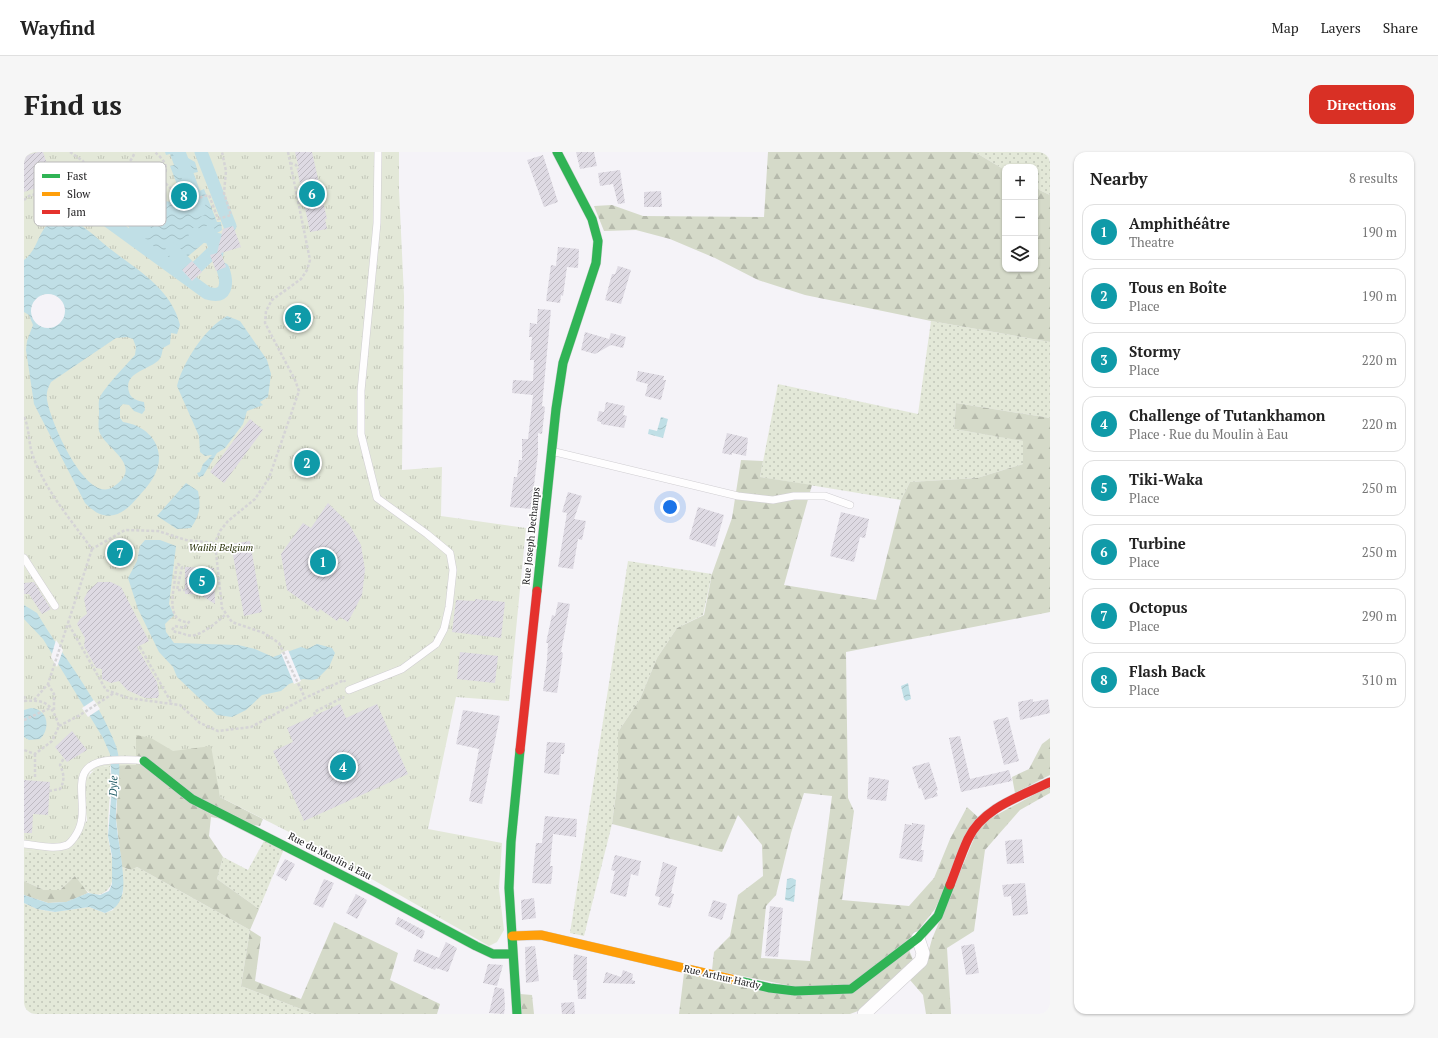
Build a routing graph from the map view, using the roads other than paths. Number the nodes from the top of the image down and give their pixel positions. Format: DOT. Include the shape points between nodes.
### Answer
graph roads {
  1 [pos="378,152"];
  2 [pos="557,152"];
  3 [pos="551,451"];
  4 [pos="850,505"];
  5 [pos="24,558"];
  6 [pos="55,606"];
  7 [pos="349,690"];
  8 [pos="140,760"];
  9 [pos="1050,782"];
  10 [pos="24,844"];
  11 [pos="512,936"];
  12 [pos="918,938"];
  13 [pos="514,954"];
  14 [pos="517,1014"];
  15 [pos="864,1014"];
  1 -- 7 [label="lane" via="378,223 361,391 360,434 377,498 450,553 453,570 444,629 436,644 402,670"];
  2 -- 3 [label="street, Rue Joseph Dechamps" via="592,219 598,241 596,263 563,363"];
  3 -- 4 [label="lane" via="738,496 773,500 794,496 825,496"];
  3 -- 11 [label="street, Rue Joseph Dechamps" via="511,842 509,888"];
  5 -- 6 [label="lane"];
  8 -- 10 [label="lane" via="95,763 84,771 81,779 82,818 79,830 69,844 49,847"];
  8 -- 13 [label="street, Rue du Moulin à Eau" via="174,786 205,805 476,946 493,954"];
  9 -- 12 [label="street, Rue Arthur Hardy" via="1002,805 979,822 968,838 938,916"];
  11 -- 12 [label="street, Rue Arthur Hardy" via="541,935 770,988 795,991 851,989"];
  11 -- 13 [label="street, Rue Joseph Dechamps"];
  12 -- 15 [label="street" via="923,953 921,961"];
  13 -- 14 [label="street, Rue Joseph Dechamps"];
}
